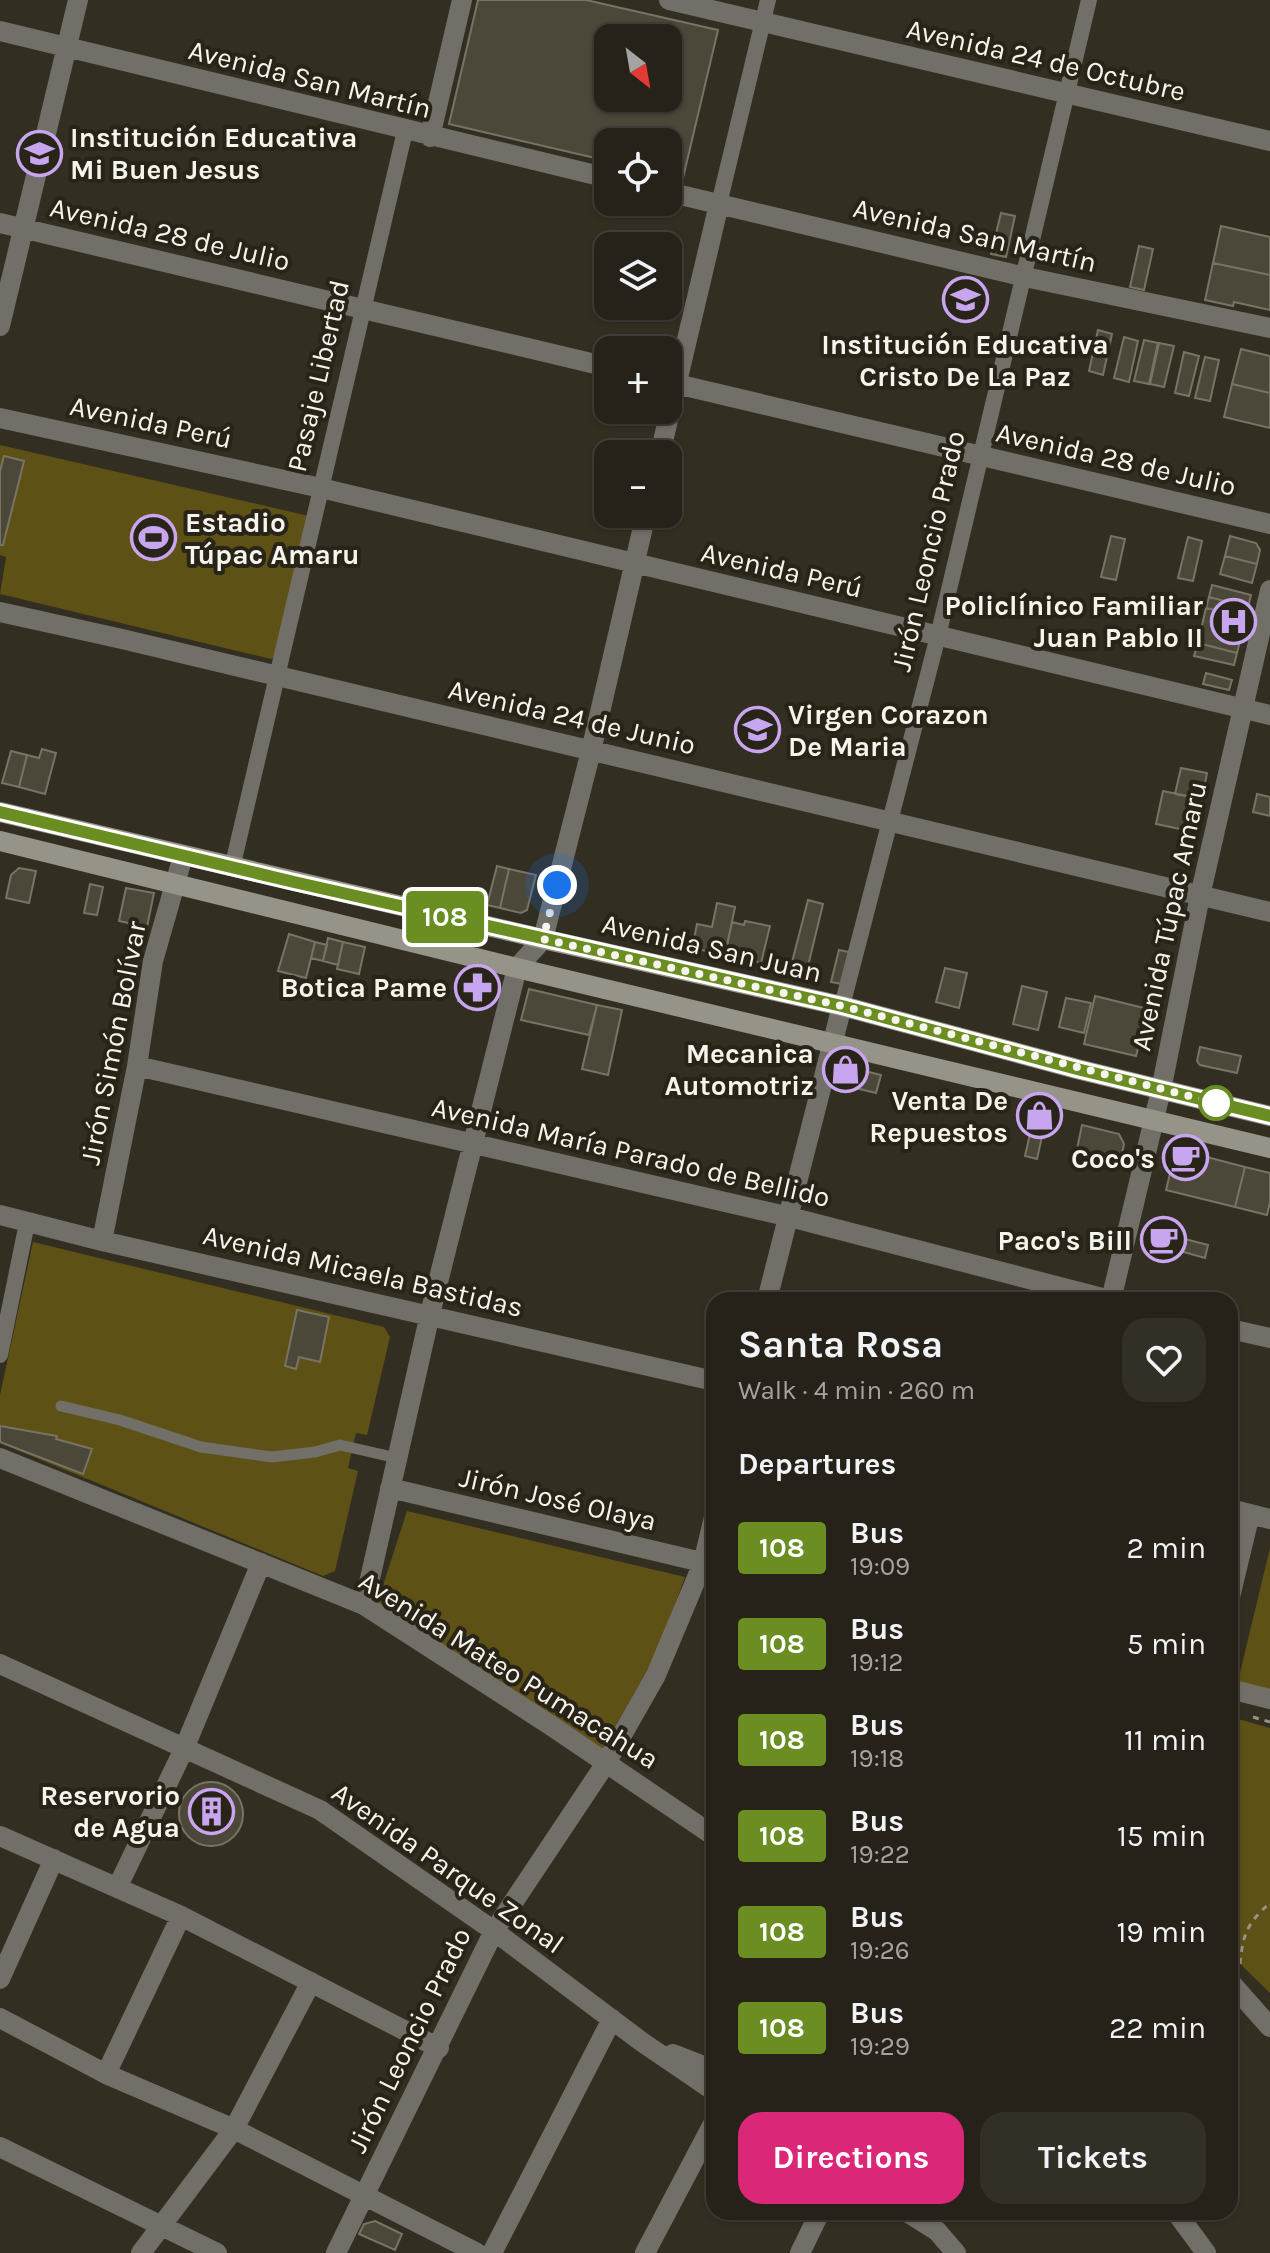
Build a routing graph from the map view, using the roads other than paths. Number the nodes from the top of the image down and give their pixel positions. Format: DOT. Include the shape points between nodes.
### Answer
graph roads {
  1 [pos="78,0"];
  2 [pos="462,0"];
  3 [pos="669,0"];
  4 [pos="768,0"];
  5 [pos="1089,0"];
  6 [pos="764,24"];
  7 [pos="0,31"];
  8 [pos="67,48"];
  9 [pos="1068,94"];
  10 [pos="405,131"];
  11 [pos="430,137"];
  12 [pos="1270,141"];
  13 [pos="594,175"];
  14 [pos="682,195"];
  15 [pos="719,204"];
  16 [pos="0,223"];
  17 [pos="24,229"];
  18 [pos="1025,277"];
  19 [pos="363,309"];
  20 [pos="0,326"];
  21 [pos="1270,328"];
  22 [pos="682,345"];
  23 [pos="594,364"];
  24 [pos="682,385"];
  25 [pos="0,418"];
  26 [pos="980,456"];
  27 [pos="321,488"];
  28 [pos="1270,524"];
  29 [pos="643,528"];
  30 [pos="635,563"];
  31 [pos="1270,590"];
  32 [pos="0,612"];
  33 [pos="938,636"];
  34 [pos="277,676"];
  35 [pos="1241,708"];
  36 [pos="1270,715"];
  37 [pos="591,751"];
  38 [pos="0,814"];
  39 [pos="889,822"];
  40 [pos="0,841"];
  41 [pos="183,856"];
  42 [pos="232,868"];
  43 [pos="175,884"];
  44 [pos="1200,896"];
  45 [pos="1270,912"];
  46 [pos="543,939"];
  47 [pos="517,968"];
  48 [pos="842,1006"];
  49 [pos="834,1043"];
  50 [pos="137,1066"];
  51 [pos="1161,1090"];
  52 [pos="1270,1116"];
  53 [pos="1153,1120"];
  54 [pos="472,1142"];
  55 [pos="1270,1148"];
  56 [pos="0,1215"];
  57 [pos="786,1216"];
  58 [pos="27,1223"];
  59 [pos="102,1241"];
  60 [pos="769,1292"];
  61 [pos="1079,1292"];
  62 [pos="1112,1292"];
  63 [pos="430,1314"];
  64 [pos="1238,1331"];
  65 [pos="1270,1338"];
  66 [pos="0,1355"];
  67 [pos="706,1379"];
  68 [pos="61,1406"];
  69 [pos="0,1458"];
  70 [pos="397,1458"];
  71 [pos="390,1488"];
  72 [pos="1250,1514"];
  73 [pos="261,1563"];
  74 [pos="706,1564"];
  75 [pos="1238,1564"];
  76 [pos="706,1568"];
  77 [pos="364,1605"];
  78 [pos="0,1664"];
  79 [pos="1238,1691"];
  80 [pos="1270,1699"];
  81 [pos="184,1749"];
  82 [pos="606,1763"];
  83 [pos="706,1831"];
  84 [pos="0,1836"];
  85 [pos="54,1859"];
  86 [pos="118,1886"];
  87 [pos="181,1916"];
  88 [pos="494,1931"];
  89 [pos="0,1979"];
  90 [pos="1238,1979"];
  91 [pos="311,1982"];
  92 [pos="0,2018"];
  93 [pos="612,2019"];
  94 [pos="1270,2027"];
  95 [pos="642,2042"];
  96 [pos="439,2048"];
  97 [pos="706,2067"];
  98 [pos="106,2074"];
  99 [pos="706,2086"];
  100 [pos="234,2129"];
  101 [pos="706,2137"];
  102 [pos="0,2147"];
  103 [pos="364,2196"];
  104 [pos="816,2220"];
  105 [pos="920,2220"];
  106 [pos="926,2220"];
  107 [pos="1182,2220"];
  108 [pos="162,2225"];
  109 [pos="937,2231"];
  110 [pos="467,2251"];
  111 [pos="141,2253"];
  112 [pos="217,2253"];
  113 [pos="336,2253"];
  114 [pos="492,2253"];
  115 [pos="645,2253"];
  116 [pos="800,2253"];
  117 [pos="956,2253"];
  118 [pos="1206,2253"];
  1 -- 8 [label="street"];
  2 -- 11 [label="street"];
  3 -- 6 [label="street, Avenida 24 de Octubre"];
  4 -- 6 [label="street"];
  5 -- 9 [label="street, Jirón Leoncio Prado"];
  6 -- 9 [label="street, Avenida 24 de Octubre"];
  6 -- 15 [label="street"];
  7 -- 8 [label="street, Avenida San Martín"];
  8 -- 10 [label="street, Avenida San Martín"];
  8 -- 17 [label="street"];
  9 -- 12 [label="street, Avenida 24 de Octubre"];
  9 -- 18 [label="street, Jirón Leoncio Prado"];
  10 -- 11 [label="street, Avenida San Martín"];
  10 -- 19 [label="street, Pasaje Libertad"];
  11 -- 13 [label="street, Avenida San Martín"];
  14 -- 15 [label="street, Avenida San Martín"];
  15 -- 18 [label="street, Avenida San Martín"];
  15 -- 22 [label="street"];
  16 -- 17 [label="street, Avenida 28 de Julio"];
  17 -- 19 [label="street, Avenida 28 de Julio"];
  17 -- 20 [label="street"];
  18 -- 21 [label="street, Avenida San Martín"];
  18 -- 26 [label="street, Jirón Leoncio Prado"];
  19 -- 23 [label="street, Avenida 28 de Julio"];
  19 -- 27 [label="street, Pasaje Libertad"];
  24 -- 26 [label="street, Avenida 28 de Julio"];
  25 -- 27 [label="street, Avenida Perú"];
  26 -- 28 [label="street, Avenida 28 de Julio"];
  26 -- 33 [label="street, Jirón Leoncio Prado"];
  27 -- 30 [label="street, Avenida Perú"];
  27 -- 34 [label="street, Pasaje Libertad"];
  29 -- 30 [label="street"];
  30 -- 33 [label="street, Avenida Perú"];
  30 -- 37 [label="street"];
  31 -- 35 [label="street, Avenida Túpac Amaru"];
  32 -- 34 [label="street, Avenida 24 de Junio"];
  33 -- 35 [label="street, Avenida Perú"];
  33 -- 39 [label="street, Jirón Leoncio Prado"];
  34 -- 37 [label="street, Avenida 24 de Junio"];
  34 -- 42 [label="street, Pasaje Libertad"];
  35 -- 36 [label="street, Avenida Perú"];
  35 -- 44 [label="street, Avenida Túpac Amaru"];
  37 -- 39 [label="street, Avenida 24 de Junio"];
  37 -- 46 [label="street"];
  38 -- 41 [label="main road, Avenida San Juan"];
  39 -- 44 [label="street, Avenida 24 de Junio"];
  39 -- 48 [label="street, Jirón Leoncio Prado"];
  40 -- 43 [label="main road"];
  41 -- 42 [label="main road, Avenida San Juan"];
  41 -- 43 [label="street, Jirón Simón Bolívar"];
  42 -- 46 [label="main road, Avenida San Juan"];
  43 -- 47 [label="main road"];
  43 -- 50 [label="street, Jirón Simón Bolívar" via="153,961"];
  44 -- 45 [label="street, Avenida 24 de Junio"];
  44 -- 51 [label="street, Avenida Túpac Amaru"];
  46 -- 47 [label="street"];
  46 -- 48 [label="main road, Avenida San Juan"];
  47 -- 49 [label="main road"];
  47 -- 54 [label="street"];
  48 -- 49 [label="street, Jirón Leoncio Prado"];
  48 -- 51 [label="main road, Avenida San Juan"];
  49 -- 53 [label="main road"];
  49 -- 57 [label="street, Jirón Leoncio Prado"];
  50 -- 54 [label="street, Avenida María Parado de Bellido"];
  50 -- 59 [label="street, Jirón Simón Bolívar"];
  51 -- 52 [label="main road, Avenida San Juan"];
  51 -- 53 [label="street, Avenida Túpac Amaru"];
  53 -- 55 [label="main road"];
  53 -- 62 [label="street, Avenida Túpac Amaru"];
  54 -- 57 [label="street, Avenida María Parado de Bellido"];
  54 -- 63 [label="street"];
  56 -- 58 [label="street, Avenida Micaela Bastidas"];
  57 -- 60 [label="street, Jirón Leoncio Prado"];
  57 -- 61 [label="street, Avenida María Parado de Bellido"];
  58 -- 59 [label="street, Avenida Micaela Bastidas"];
  58 -- 66 [label="street"];
  59 -- 63 [label="street, Avenida Micaela Bastidas"];
  63 -- 67 [label="street, Avenida Micaela Bastidas"];
  63 -- 70 [label="street"];
  64 -- 65 [label="street"];
  68 -- 70 [label="lane" via="201,1447 272,1457 340,1445"];
  69 -- 73 [label="street, Avenida Mateo Pumacahua"];
  70 -- 71 [label="street"];
  71 -- 74 [label="street, Jirón José Olaya"];
  71 -- 77 [label="street"];
  72 -- 75 [label="street"];
  73 -- 77 [label="street, Avenida Mateo Pumacahua"];
  73 -- 81 [label="street"];
  76 -- 82 [label="street, Jirón Leoncio Prado" via="656,1675"];
  77 -- 82 [label="street, Avenida Mateo Pumacahua"];
  78 -- 81 [label="street, Avenida Parque Zonal"];
  79 -- 80 [label="street"];
  81 -- 86 [label="street"];
  81 -- 88 [label="street, Avenida Parque Zonal" via="320,1810"];
  82 -- 83 [label="street, Avenida Mateo Pumacahua"];
  82 -- 88 [label="street, Jirón Leoncio Prado"];
  84 -- 85 [label="street"];
  85 -- 86 [label="street"];
  85 -- 89 [label="street"];
  86 -- 87 [label="street"];
  87 -- 91 [label="street"];
  87 -- 98 [label="street"];
  88 -- 93 [label="street, Avenida Parque Zonal"];
  88 -- 96 [label="street, Jirón Leoncio Prado"];
  90 -- 94 [label="street"];
  91 -- 96 [label="street"];
  91 -- 100 [label="street"];
  92 -- 98 [label="street"];
  93 -- 95 [label="street, Avenida Parque Zonal"];
  93 -- 114 [label="street"];
  95 -- 97 [label="street"];
  95 -- 99 [label="street, Avenida Parque Zonal"];
  96 -- 103 [label="street, Jirón Leoncio Prado"];
  98 -- 100 [label="street"];
  100 -- 103 [label="street"];
  100 -- 108 [label="street"];
  101 -- 115 [label="street"];
  102 -- 108 [label="street"];
  103 -- 110 [label="street"];
  103 -- 113 [label="street, Jirón Leoncio Prado"];
  104 -- 116 [label="street"];
  105 -- 109 [label="street"];
  106 -- 109 [label="street"];
  107 -- 118 [label="street"];
  108 -- 111 [label="street"];
  108 -- 112 [label="street"];
  109 -- 117 [label="street"];
}
